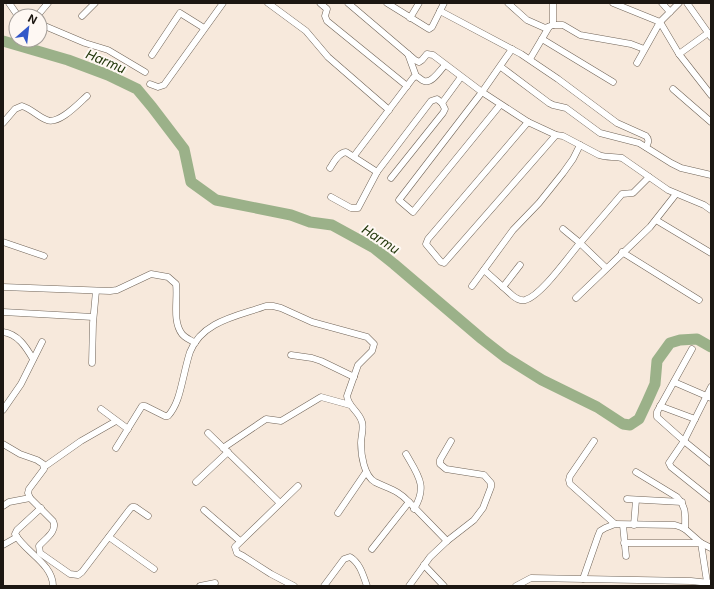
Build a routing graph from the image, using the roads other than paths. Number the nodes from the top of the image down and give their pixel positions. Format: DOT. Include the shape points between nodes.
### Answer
graph roads {
  1 [pos="95,3"];
  2 [pos="223,3"];
  3 [pos="268,3"];
  4 [pos="320,3"];
  5 [pos="348,3"];
  6 [pos="387,3"];
  7 [pos="419,3"];
  8 [pos="444,3"];
  9 [pos="508,3"];
  10 [pos="553,3"];
  11 [pos="613,3"];
  12 [pos="662,3"];
  13 [pos="679,3"];
  14 [pos="687,3"];
  15 [pos="440,11"];
  16 [pos="670,12"];
  17 [pos="82,16"];
  18 [pos="410,18"];
  19 [pos="660,22"];
  20 [pos="551,26"];
  21 [pos="48,28"];
  22 [pos="204,28"];
  23 [pos="48,29"];
  24 [pos="51,29"];
  25 [pos="710,35"];
  26 [pos="542,39"];
  27 [pos="512,49"];
  28 [pos="644,49"];
  29 [pos="408,54"];
  30 [pos="679,54"];
  31 [pos="152,55"];
  32 [pos="530,59"];
  33 [pos="637,63"];
  34 [pos="445,65"];
  35 [pos="500,67"];
  36 [pos="145,72"];
  37 [pos="416,76"];
  38 [pos="461,77"];
  39 [pos="613,82"];
  40 [pos="150,84"];
  41 [pos="407,86"];
  42 [pos="673,89"];
  43 [pos="482,92"];
  44 [pos="711,95"];
  45 [pos="87,96"];
  46 [pos="442,103"];
  47 [pos="500,105"];
  48 [pos="389,110"];
  49 [pos="528,122"];
  50 [pos="711,122"];
  51 [pos="3,123"];
  52 [pos="556,135"];
  53 [pos="580,145"];
  54 [pos="646,147"];
  55 [pos="354,156"];
  56 [pos="330,168"];
  57 [pos="377,172"];
  58 [pos="649,176"];
  59 [pos="711,176"];
  60 [pos="392,178"];
  61 [pos="676,194"];
  62 [pos="331,196"];
  63 [pos="711,210"];
  64 [pos="656,220"];
  65 [pos="562,229"];
  66 [pos="3,242"];
  67 [pos="580,244"];
  68 [pos="622,252"];
  69 [pos="711,253"];
  70 [pos="44,256"];
  71 [pos="520,265"];
  72 [pos="606,268"];
  73 [pos="484,270"];
  74 [pos="472,286"];
  75 [pos="3,287"];
  76 [pos="503,287"];
  77 [pos="96,291"];
  78 [pos="576,298"];
  79 [pos="699,300"];
  80 [pos="3,312"];
  81 [pos="93,317"];
  82 [pos="3,332"];
  83 [pos="42,342"];
  84 [pos="195,343"];
  85 [pos="692,349"];
  86 [pos="291,355"];
  87 [pos="34,359"];
  88 [pos="92,363"];
  89 [pos="354,377"];
  90 [pos="674,382"];
  91 [pos="711,387"];
  92 [pos="709,397"];
  93 [pos="350,405"];
  94 [pos="660,406"];
  95 [pos="101,409"];
  96 [pos="3,410"];
  97 [pos="695,419"];
  98 [pos="116,421"];
  99 [pos="128,429"];
  100 [pos="208,433"];
  101 [pos="594,440"];
  102 [pos="451,441"];
  103 [pos="684,441"];
  104 [pos="3,444"];
  105 [pos="116,448"];
  106 [pos="226,450"];
  107 [pos="406,454"];
  108 [pos="711,463"];
  109 [pos="44,467"];
  110 [pos="366,472"];
  111 [pos="636,472"];
  112 [pos="196,482"];
  113 [pos="298,486"];
  114 [pos="30,498"];
  115 [pos="627,499"];
  116 [pos="711,499"];
  117 [pos="636,500"];
  118 [pos="409,502"];
  119 [pos="682,502"];
  120 [pos="280,503"];
  121 [pos="3,506"];
  122 [pos="40,508"];
  123 [pos="414,509"];
  124 [pos="204,510"];
  125 [pos="338,513"];
  126 [pos="148,516"];
  127 [pos="615,524"];
  128 [pos="623,525"];
  129 [pos="634,525"];
  130 [pos="685,529"];
  131 [pos="17,536"];
  132 [pos="109,537"];
  133 [pos="240,541"];
  134 [pos="447,541"];
  135 [pos="624,543"];
  136 [pos="700,543"];
  137 [pos="3,545"];
  138 [pos="711,548"];
  139 [pos="372,549"];
  140 [pos="626,556"];
  141 [pos="424,565"];
  142 [pos="154,569"];
  143 [pos="586,579"];
  144 [pos="709,582"];
  145 [pos="215,583"];
  146 [pos="632,583"];
  147 [pos="662,583"];
  148 [pos="691,584"];
  149 [pos="53,586"];
  150 [pos="200,586"];
  151 [pos="294,586"];
  152 [pos="324,586"];
  153 [pos="367,586"];
  154 [pos="409,586"];
  155 [pos="444,586"];
  156 [pos="516,586"];
  157 [pos="588,586"];
  1 -- 17 [label="street"];
  2 -- 22 [label="street"];
  3 -- 48 [label="street" via="306,31 328,57"];
  4 -- 41 [label="street" via="327,9 327,21"];
  5 -- 29 [label="street"];
  6 -- 18 [label="street"];
  7 -- 18 [label="street"];
  8 -- 15 [label="street"];
  9 -- 20 [label="street" via="527,20 545,28"];
  10 -- 20 [label="street"];
  11 -- 19 [label="street"];
  12 -- 16 [label="street"];
  13 -- 16 [label="street"];
  14 -- 25 [label="street"];
  15 -- 18 [label="street" via="429,29"];
  15 -- 27 [label="street"];
  16 -- 19 [label="street"];
  19 -- 28 [label="street"];
  19 -- 30 [label="street"];
  20 -- 26 [label="street"];
  20 -- 28 [label="street" via="563,25 580,35 631,44"];
  21 -- 24 [label="street"];
  22 -- 31 [label="street" via="180,13"];
  22 -- 40 [label="street" via="164,85 158,87"];
  23 -- 24 [label="street"];
  24 -- 36 [label="street" via="108,50"];
  25 -- 30 [label="street"];
  26 -- 32 [label="street"];
  26 -- 39 [label="street"];
  27 -- 32 [label="street"];
  27 -- 35 [label="street"];
  28 -- 33 [label="street"];
  29 -- 34 [label="street" via="419,62 430,54"];
  29 -- 37 [label="street"];
  30 -- 44 [label="street"];
  32 -- 54 [label="street" via="617,124 646,136"];
  34 -- 37 [label="street" via="427,82"];
  34 -- 38 [label="street"];
  35 -- 43 [label="street"];
  35 -- 54 [label="street" via="549,103 566,108 600,133 632,140"];
  37 -- 41 [label="street"];
  38 -- 43 [label="street"];
  38 -- 46 [label="street"];
  41 -- 48 [label="street"];
  42 -- 50 [label="street"];
  43 -- 47 [label="street"];
  43 -- 47 [label="street" via="399,200 413,212"];
  45 -- 51 [label="street" via="56,120 48,121 22,106 15,109"];
  46 -- 57 [label="street" via="437,99 431,101"];
  46 -- 60 [label="street" via="445,109 443,113"];
  47 -- 49 [label="street"];
  48 -- 55 [label="street"];
  49 -- 52 [label="street"];
  49 -- 52 [label="street" via="428,239 428,248 441,262 444,263"];
  52 -- 53 [label="street"];
  53 -- 58 [label="street" via="604,157 622,158"];
  53 -- 73 [label="street" via="563,173 539,204 513,230"];
  54 -- 59 [label="street" via="681,168"];
  55 -- 56 [label="street" via="342,152"];
  55 -- 57 [label="street"];
  57 -- 62 [label="street" via="358,208 351,208"];
  58 -- 61 [label="street"];
  58 -- 67 [label="street" via="633,193 622,194"];
  61 -- 63 [label="street"];
  61 -- 64 [label="street"];
  64 -- 68 [label="street"];
  64 -- 69 [label="street"];
  65 -- 67 [label="street"];
  66 -- 70 [label="street"];
  67 -- 72 [label="street"];
  67 -- 76 [label="street" via="545,285 530,298 518,300"];
  68 -- 72 [label="street"];
  68 -- 79 [label="street"];
  71 -- 76 [label="street"];
  72 -- 78 [label="street"];
  73 -- 74 [label="street"];
  73 -- 76 [label="street"];
  75 -- 77 [label="street"];
  77 -- 81 [label="street"];
  77 -- 84 [label="street" via="118,290 151,274 168,277 176,284 176,310 182,334"];
  80 -- 81 [label="street"];
  81 -- 88 [label="street"];
  82 -- 87 [label="street" via="18,338"];
  83 -- 87 [label="street"];
  84 -- 89 [label="street" via="205,331 217,323 266,306 273,306 312,322 370,339 374,347 358,365"];
  84 -- 99 [label="street" via="190,352 180,393 171,413 165,416 142,406"];
  85 -- 90 [label="street"];
  86 -- 89 [label="street" via="321,361"];
  87 -- 96 [label="street"];
  89 -- 93 [label="street" via="348,396"];
  90 -- 92 [label="street"];
  90 -- 94 [label="street"];
  91 -- 92 [label="street"];
  92 -- 97 [label="street"];
  93 -- 106 [label="street" via="321,397 281,421 266,420"];
  93 -- 110 [label="street" via="362,423 361,443"];
  94 -- 97 [label="street"];
  94 -- 103 [label="street" via="657,417"];
  95 -- 98 [label="street"];
  97 -- 103 [label="street"];
  98 -- 99 [label="street"];
  98 -- 109 [label="street"];
  99 -- 105 [label="street"];
  100 -- 106 [label="street"];
  101 -- 127 [label="street" via="570,476 570,484"];
  102 -- 134 [label="street" via="440,460 442,467 484,475 491,483 491,487 483,508 474,520"];
  103 -- 108 [label="street"];
  103 -- 116 [label="street" via="669,463"];
  104 -- 109 [label="street" via="37,460"];
  106 -- 112 [label="street"];
  106 -- 120 [label="street"];
  107 -- 123 [label="street" via="421,484 420,500"];
  109 -- 114 [label="street" via="28,489"];
  110 -- 118 [label="street" via="375,482 401,494"];
  110 -- 125 [label="street"];
  111 -- 119 [label="street"];
  113 -- 120 [label="street"];
  114 -- 121 [label="street" via="9,502"];
  114 -- 122 [label="street"];
  115 -- 117 [label="street"];
  117 -- 119 [label="street"];
  117 -- 129 [label="street"];
  118 -- 123 [label="street"];
  118 -- 139 [label="street"];
  119 -- 130 [label="street" via="685,507"];
  120 -- 133 [label="street"];
  122 -- 131 [label="street" via="16,530"];
  122 -- 132 [label="street" via="55,525 54,530 39,546 40,553 70,574 78,575 82,572"];
  123 -- 134 [label="street"];
  124 -- 133 [label="street"];
  126 -- 132 [label="street" via="132,507"];
  127 -- 128 [label="street"];
  127 -- 143 [label="street" via="600,531"];
  128 -- 129 [label="street"];
  128 -- 135 [label="street"];
  129 -- 130 [label="street" via="675,525"];
  130 -- 136 [label="street"];
  131 -- 137 [label="street"];
  131 -- 149 [label="street" via="48,570"];
  132 -- 142 [label="street"];
  133 -- 151 [label="street" via="235,547 237,553"];
  134 -- 141 [label="street"];
  135 -- 136 [label="street"];
  135 -- 140 [label="street"];
  136 -- 138 [label="street"];
  136 -- 144 [label="street"];
  141 -- 154 [label="street"];
  141 -- 155 [label="street"];
  143 -- 146 [label="street"];
  143 -- 156 [label="street" via="531,578"];
  143 -- 157 [label="street"];
  144 -- 148 [label="street"];
  145 -- 150 [label="street"];
  146 -- 147 [label="street"];
  147 -- 148 [label="street"];
  152 -- 153 [label="street" via="344,559 350,557 358,564"];
}
